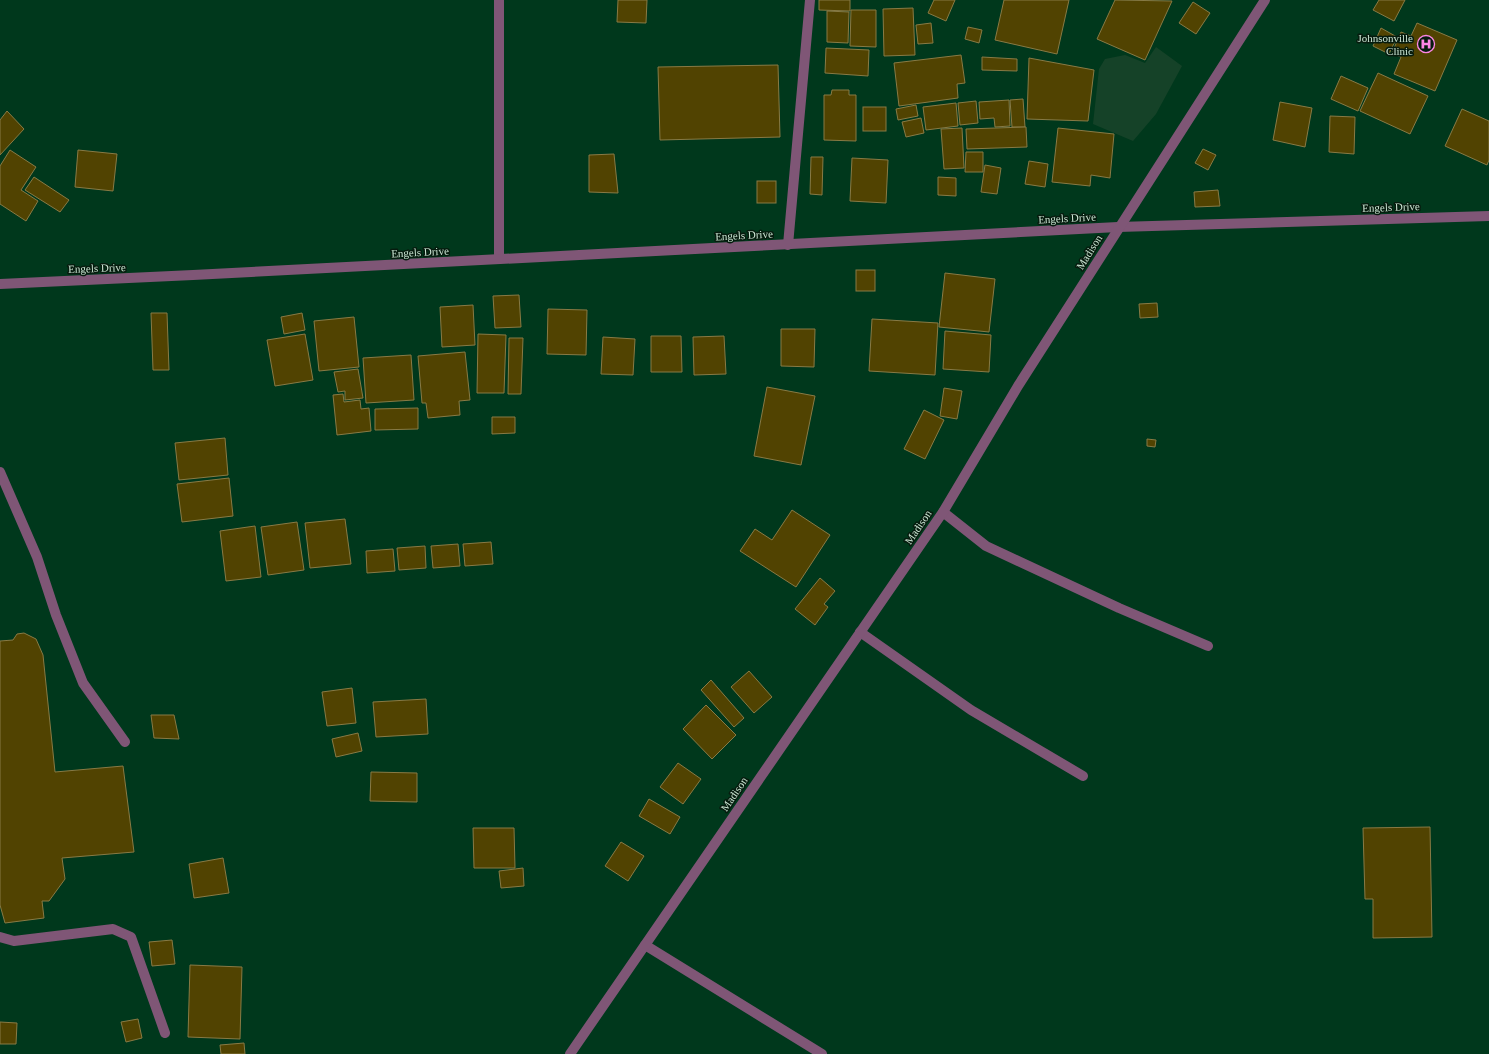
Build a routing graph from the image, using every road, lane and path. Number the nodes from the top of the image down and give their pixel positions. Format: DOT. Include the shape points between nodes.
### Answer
graph roads {
  1 [pos="499,0"];
  2 [pos="810,0"];
  3 [pos="1265,0"];
  4 [pos="1489,216"];
  5 [pos="1118,227"];
  6 [pos="788,245"];
  7 [pos="499,259"];
  8 [pos="0,284"];
  9 [pos="0,472"];
  10 [pos="943,512"];
  11 [pos="860,632"];
  12 [pos="1208,646"];
  13 [pos="125,742"];
  14 [pos="1084,776"];
  15 [pos="0,937"];
  16 [pos="645,945"];
  17 [pos="165,1033"];
  18 [pos="570,1054"];
  19 [pos="822,1054"];
  1 -- 7 [label="street"];
  2 -- 6 [label="street"];
  3 -- 5 [label="street, Madison"];
  4 -- 5 [label="street, Engels Drive"];
  5 -- 6 [label="street, Engels Drive"];
  5 -- 10 [label="street, Madison" via="1018,386"];
  6 -- 7 [label="street, Engels Drive"];
  7 -- 8 [label="street, Engels Drive"];
  9 -- 13 [label="street" via="37,557 56,615 83,683"];
  10 -- 11 [label="street, Madison"];
  10 -- 12 [label="street" via="986,546"];
  11 -- 14 [label="street" via="971,710"];
  11 -- 16 [label="street, Madison"];
  15 -- 17 [label="street" via="14,941 113,929 131,937"];
  16 -- 18 [label="street, Madison"];
  16 -- 19 [label="street"];
}
